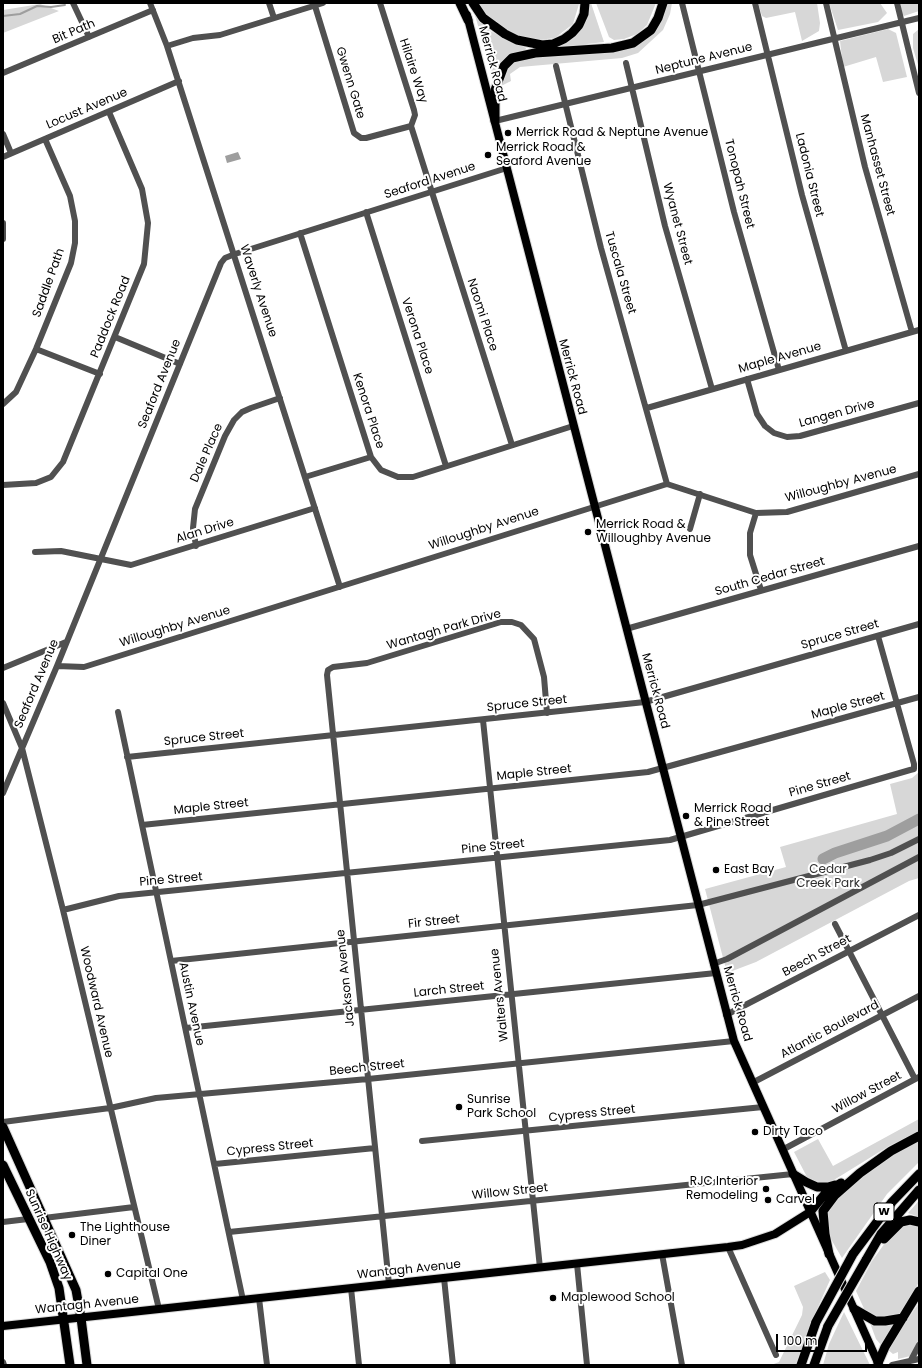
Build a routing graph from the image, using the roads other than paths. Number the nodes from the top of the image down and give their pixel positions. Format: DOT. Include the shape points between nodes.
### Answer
graph roads {
  1 [pos="73,3"];
  2 [pos="150,3"];
  3 [pos="269,3"];
  4 [pos="323,3"];
  5 [pos="380,3"];
  6 [pos="460,3"];
  7 [pos="463,3"];
  8 [pos="472,3"];
  9 [pos="585,3"];
  10 [pos="663,3"];
  11 [pos="682,3"];
  12 [pos="755,3"];
  13 [pos="826,3"];
  14 [pos="897,3"];
  15 [pos="315,6"];
  16 [pos="152,10"];
  17 [pos="274,18"];
  18 [pos="919,18"];
  19 [pos="468,20"];
  20 [pos="902,22"];
  21 [pos="89,37"];
  22 [pos="834,39"];
  23 [pos="167,46"];
  24 [pos="768,55"];
  25 [pos="626,63"];
  26 [pos="556,66"];
  27 [pos="700,71"];
  28 [pos="3,73"];
  29 [pos="179,81"];
  30 [pos="632,88"];
  31 [pos="919,93"];
  32 [pos="566,104"];
  33 [pos="109,112"];
  34 [pos="495,121"];
  35 [pos="411,126"];
  36 [pos="3,134"];
  37 [pos="45,139"];
  38 [pos="11,153"];
  39 [pos="3,157"];
  40 [pos="506,168"];
  41 [pos="432,191"];
  42 [pos="366,212"];
  43 [pos="3,223"];
  44 [pos="300,233"];
  45 [pos="3,239"];
  46 [pos="234,254"];
  47 [pos="919,330"];
  48 [pos="912,332"];
  49 [pos="115,337"];
  50 [pos="36,349"];
  51 [pos="846,351"];
  52 [pos="180,364"];
  53 [pos="779,370"];
  54 [pos="100,374"];
  55 [pos="747,379"];
  56 [pos="712,389"];
  57 [pos="280,398"];
  58 [pos="919,403"];
  59 [pos="3,404"];
  60 [pos="647,408"];
  61 [pos="573,426"];
  62 [pos="512,445"];
  63 [pos="371,457"];
  64 [pos="446,466"];
  65 [pos="919,474"];
  66 [pos="305,477"];
  67 [pos="667,484"];
  68 [pos="3,485"];
  69 [pos="700,494"];
  70 [pos="594,506"];
  71 [pos="315,508"];
  72 [pos="756,513"];
  73 [pos="690,530"];
  74 [pos="196,546"];
  75 [pos="919,546"];
  76 [pos="35,552"];
  77 [pos="99,560"];
  78 [pos="340,587"];
  79 [pos="761,590"];
  80 [pos="919,624"];
  81 [pos="626,629"];
  82 [pos="878,636"];
  83 [pos="66,642"];
  84 [pos="57,666"];
  85 [pos="3,668"];
  86 [pos="328,670"];
  87 [pos="919,698"];
  88 [pos="646,702"];
  89 [pos="3,703"];
  90 [pos="898,703"];
  91 [pos="118,712"];
  92 [pos="548,713"];
  93 [pos="483,720"];
  94 [pos="332,736"];
  95 [pos="22,748"];
  96 [pos="127,757"];
  97 [pos="663,768"];
  98 [pos="490,789"];
  99 [pos="3,793"];
  100 [pos="339,804"];
  101 [pos="142,825"];
  102 [pos="681,837"];
  103 [pos="919,839"];
  104 [pos="919,857"];
  105 [pos="497,858"];
  106 [pos="346,873"];
  107 [pos="156,892"];
  108 [pos="698,905"];
  109 [pos="63,910"];
  110 [pos="919,915"];
  111 [pos="835,924"];
  112 [pos="504,926"];
  113 [pos="354,942"];
  114 [pos="849,951"];
  115 [pos="171,961"];
  116 [pos="713,964"];
  117 [pos="716,973"];
  118 [pos="512,995"];
  119 [pos="919,996"];
  120 [pos="360,1010"];
  121 [pos="726,1015"];
  122 [pos="883,1015"];
  123 [pos="186,1028"];
  124 [pos="734,1041"];
  125 [pos="519,1063"];
  126 [pos="917,1078"];
  127 [pos="368,1079"];
  128 [pos="752,1083"];
  129 [pos="200,1095"];
  130 [pos="763,1107"];
  131 [pos="110,1108"];
  132 [pos="3,1122"];
  133 [pos="3,1127"];
  134 [pos="526,1132"];
  135 [pos="919,1138"];
  136 [pos="422,1141"];
  137 [pos="375,1148"];
  138 [pos="782,1150"];
  139 [pos="215,1164"];
  140 [pos="3,1165"];
  141 [pos="919,1167"];
  142 [pos="860,1172"];
  143 [pos="793,1174"];
  144 [pos="919,1174"];
  145 [pos="841,1183"];
  146 [pos="919,1190"];
  147 [pos="533,1201"];
  148 [pos="134,1207"];
  149 [pos="810,1212"];
  150 [pos="382,1217"];
  151 [pos="880,1217"];
  152 [pos="44,1218"];
  153 [pos="28,1219"];
  154 [pos="3,1222"];
  155 [pos="919,1222"];
  156 [pos="229,1232"];
  157 [pos="728,1247"];
  158 [pos="662,1254"];
  159 [pos="829,1254"];
  160 [pos="866,1260"];
  161 [pos="577,1264"];
  162 [pos="540,1268"];
  163 [pos="444,1278"];
  164 [pos="389,1284"];
  165 [pos="351,1288"];
  166 [pos="919,1291"];
  167 [pos="259,1298"];
  168 [pos="243,1300"];
  169 [pos="159,1309"];
  170 [pos="854,1309"];
  171 [pos="81,1318"];
  172 [pos="904,1318"];
  173 [pos="64,1320"];
  174 [pos="3,1326"];
  175 [pos="919,1345"];
  176 [pos="820,1350"];
  177 [pos="776,1355"];
  178 [pos="919,1358"];
  179 [pos="911,1360"];
  180 [pos="3,1362"];
  181 [pos="879,1364"];
  182 [pos="4,1365"];
  183 [pos="70,1365"];
  184 [pos="87,1365"];
  185 [pos="267,1365"];
  186 [pos="359,1365"];
  187 [pos="453,1365"];
  188 [pos="587,1365"];
  189 [pos="682,1365"];
  190 [pos="801,1365"];
  191 [pos="814,1365"];
  192 [pos="821,1365"];
  193 [pos="892,1365"];
  1 -- 21 [label="street"];
  2 -- 16 [label="street, Waverly Avenue"];
  3 -- 17 [label="street"];
  4 -- 15 [label="street"];
  5 -- 35 [label="street, Hilaire Way" via="414,110"];
  6 -- 19 [label="highway"];
  7 -- 19 [label="main road, Merrick Road"];
  8 -- 9 [label="highway" via="483,18 499,31 517,40 542,45 553,44 572,33 584,14"];
  10 -- 34 [label="highway" via="651,30 633,43 612,48 535,53 512,58 504,66 495,90"];
  11 -- 27 [label="street, Tonopah Street"];
  12 -- 24 [label="street, Ladonia Street"];
  13 -- 22 [label="street, Manhasset Street"];
  14 -- 20 [label="street"];
  15 -- 17 [label="street"];
  15 -- 35 [label="street, Gwenn Gate" via="354,132 361,138 366,138"];
  16 -- 21 [label="street, Bit Path"];
  16 -- 23 [label="street, Waverly Avenue"];
  17 -- 23 [label="street" via="220,35 193,38"];
  18 -- 20 [label="street, Neptune Avenue"];
  19 -- 34 [label="main road, Merrick Road"];
  20 -- 22 [label="street, Neptune Avenue"];
  20 -- 31 [label="street"];
  21 -- 28 [label="street, Bit Path"];
  22 -- 24 [label="street, Neptune Avenue"];
  22 -- 48 [label="street, Manhasset Street" via="866,167"];
  23 -- 29 [label="street, Waverly Avenue"];
  24 -- 27 [label="street, Neptune Avenue"];
  24 -- 51 [label="street, Ladonia Street" via="802,195"];
  25 -- 30 [label="street, Wyanet Street"];
  26 -- 32 [label="street, Tuscala Street"];
  27 -- 30 [label="street, Neptune Avenue"];
  27 -- 53 [label="street, Tonopah Street" via="734,212"];
  29 -- 33 [label="street, Locust Avenue"];
  29 -- 46 [label="street, Waverly Avenue"];
  30 -- 32 [label="street, Neptune Avenue"];
  30 -- 56 [label="street, Wyanet Street" via="665,226"];
  32 -- 34 [label="street, Neptune Avenue"];
  32 -- 60 [label="street, Tuscala Street" via="601,248"];
  33 -- 37 [label="street, Locust Avenue"];
  33 -- 49 [label="street, Paddock Road" via="142,189 148,223 144,264"];
  34 -- 40 [label="main road, Merrick Road"];
  35 -- 41 [label="street, Hilaire Way"];
  36 -- 38 [label="street"];
  37 -- 38 [label="street, Locust Avenue"];
  37 -- 50 [label="street, Saddle Path" via="70,196 75,221 75,243 71,262"];
  38 -- 39 [label="street, Locust Avenue"];
  40 -- 41 [label="street, Seaford Avenue"];
  40 -- 61 [label="main road, Merrick Road"];
  41 -- 42 [label="street, Seaford Avenue"];
  41 -- 62 [label="street, Naomi Place"];
  42 -- 44 [label="street, Seaford Avenue"];
  42 -- 64 [label="street, Verona Place"];
  43 -- 45 [label="street"];
  44 -- 46 [label="street, Seaford Avenue"];
  44 -- 63 [label="street, Kenora Place"];
  46 -- 52 [label="street, Seaford Avenue" via="220,263"];
  46 -- 57 [label="street, Waverly Avenue"];
  47 -- 48 [label="street, Maple Avenue"];
  48 -- 51 [label="street, Maple Avenue"];
  49 -- 52 [label="street"];
  49 -- 54 [label="street, Paddock Road"];
  50 -- 54 [label="street"];
  50 -- 59 [label="street, Saddle Path" via="16,392"];
  51 -- 53 [label="street, Maple Avenue"];
  52 -- 77 [label="street, Seaford Avenue"];
  53 -- 55 [label="street, Maple Avenue"];
  54 -- 68 [label="street, Paddock Road" via="64,462 51,477 36,483"];
  55 -- 56 [label="street, Maple Avenue"];
  55 -- 58 [label="street, Langen Drive" via="757,414 765,426 774,433 787,437 800,436"];
  56 -- 60 [label="street, Maple Avenue"];
  57 -- 66 [label="street, Waverly Avenue"];
  57 -- 74 [label="street, Dale Place" via="242,412 234,420 196,509 193,528"];
  60 -- 67 [label="street, Tuscala Street"];
  61 -- 62 [label="street, Kenora Place"];
  61 -- 70 [label="main road, Merrick Road"];
  62 -- 64 [label="street, Kenora Place"];
  63 -- 64 [label="street, Kenora Place" via="381,470 398,477 413,477"];
  63 -- 66 [label="street"];
  65 -- 72 [label="street, Willoughby Avenue" via="788,512"];
  66 -- 71 [label="street, Waverly Avenue"];
  67 -- 69 [label="street, Willoughby Avenue"];
  67 -- 70 [label="street, Willoughby Avenue"];
  69 -- 72 [label="street, Willoughby Avenue"];
  69 -- 73 [label="street"];
  70 -- 78 [label="street, Willoughby Avenue"];
  70 -- 81 [label="main road, Merrick Road"];
  71 -- 74 [label="street, Alan Drive"];
  71 -- 78 [label="street, Waverly Avenue"];
  72 -- 79 [label="street" via="750,533 750,555"];
  74 -- 77 [label="street, Alan Drive" via="131,565"];
  75 -- 79 [label="street, South Cedar Street"];
  76 -- 77 [label="street, Alan Drive" via="61,551"];
  77 -- 83 [label="street, Seaford Avenue"];
  78 -- 84 [label="street, Willoughby Avenue" via="84,667"];
  79 -- 81 [label="street, South Cedar Street"];
  80 -- 82 [label="street, Spruce Street"];
  81 -- 88 [label="main road, Merrick Road"];
  82 -- 88 [label="street, Spruce Street"];
  82 -- 90 [label="street"];
  83 -- 84 [label="street, Seaford Avenue"];
  83 -- 85 [label="street"];
  84 -- 95 [label="street, Seaford Avenue"];
  86 -- 92 [label="street, Wantagh Park Drive" via="333,667 367,663 501,622 512,622 521,625 534,639 544,677"];
  86 -- 94 [label="street, Jackson Avenue"];
  87 -- 90 [label="street, Maple Street"];
  88 -- 92 [label="street, Spruce Street"];
  88 -- 97 [label="main road, Merrick Road"];
  89 -- 95 [label="street, Woodward Avenue"];
  90 -- 97 [label="street, Maple Street"];
  90 -- 102 [label="street, Pine Street" via="914,768"];
  91 -- 96 [label="street, Austin Avenue"];
  92 -- 93 [label="street, Spruce Street"];
  93 -- 94 [label="street, Spruce Street"];
  93 -- 98 [label="street, Walters Avenue"];
  94 -- 96 [label="street, Spruce Street"];
  94 -- 100 [label="street, Jackson Avenue"];
  95 -- 99 [label="street, Seaford Avenue"];
  95 -- 109 [label="street, Woodward Avenue"];
  96 -- 101 [label="street, Austin Avenue"];
  97 -- 98 [label="street, Maple Street" via="648,772"];
  97 -- 102 [label="main road, Merrick Road"];
  98 -- 100 [label="street, Maple Street"];
  98 -- 105 [label="street, Walters Avenue"];
  100 -- 101 [label="street, Maple Street"];
  100 -- 106 [label="street, Jackson Avenue"];
  101 -- 107 [label="street, Austin Avenue"];
  102 -- 105 [label="street, Pine Street"];
  102 -- 108 [label="main road, Merrick Road"];
  103 -- 108 [label="street, Fir Street" via="892,853 870,860"];
  104 -- 116 [label="street" via="727,959"];
  105 -- 106 [label="street, Pine Street"];
  105 -- 112 [label="street, Walters Avenue"];
  106 -- 107 [label="street, Pine Street"];
  106 -- 113 [label="street, Jackson Avenue"];
  107 -- 109 [label="street, Pine Street" via="118,896"];
  107 -- 115 [label="street, Austin Avenue"];
  108 -- 112 [label="street, Fir Street"];
  108 -- 116 [label="main road, Merrick Road"];
  109 -- 131 [label="street, Woodward Avenue"];
  110 -- 114 [label="street, Beech Street"];
  111 -- 114 [label="street"];
  112 -- 113 [label="street, Fir Street"];
  112 -- 118 [label="street, Walters Avenue"];
  113 -- 115 [label="street, Fir Street"];
  113 -- 120 [label="street, Jackson Avenue"];
  114 -- 121 [label="street, Beech Street"];
  114 -- 122 [label="street"];
  115 -- 123 [label="street, Austin Avenue"];
  116 -- 117 [label="main road, Merrick Road"];
  117 -- 118 [label="street, Larch Street"];
  117 -- 121 [label="main road, Merrick Road"];
  118 -- 120 [label="street, Larch Street"];
  118 -- 125 [label="street, Walters Avenue"];
  119 -- 122 [label="street, Atlantic Boulevard"];
  120 -- 123 [label="street, Larch Street"];
  120 -- 127 [label="street, Jackson Avenue"];
  121 -- 124 [label="main road, Merrick Road"];
  122 -- 126 [label="street"];
  122 -- 128 [label="street, Atlantic Boulevard"];
  123 -- 129 [label="street, Austin Avenue"];
  124 -- 125 [label="street, Beech Street"];
  124 -- 128 [label="main road, Merrick Road"];
  125 -- 127 [label="street, Beech Street"];
  125 -- 134 [label="street, Walters Avenue"];
  126 -- 138 [label="street, Willow Street"];
  127 -- 129 [label="street, Beech Street"];
  127 -- 137 [label="street, Jackson Avenue"];
  128 -- 130 [label="main road, Merrick Road"];
  129 -- 131 [label="street, Beech Street" via="156,1098"];
  129 -- 139 [label="street, Austin Avenue"];
  130 -- 134 [label="street, Cypress Street"];
  130 -- 138 [label="main road, Merrick Road"];
  131 -- 132 [label="street, Beech Street"];
  131 -- 148 [label="street, Woodward Avenue"];
  133 -- 152 [label="highway, Sunrise Highway"];
  134 -- 136 [label="street, Cypress Street"];
  134 -- 147 [label="street, Walters Avenue"];
  135 -- 142 [label="highway" via="909,1141"];
  137 -- 139 [label="street, Cypress Street"];
  137 -- 150 [label="street, Jackson Avenue"];
  138 -- 143 [label="main road, Merrick Road"];
  139 -- 156 [label="street, Austin Avenue"];
  140 -- 153 [label="highway, Sunrise Highway"];
  141 -- 151 [label="highway"];
  142 -- 145 [label="highway"];
  142 -- 159 [label="highway" via="840,1190 823,1211"];
  143 -- 145 [label="highway" via="817,1187"];
  143 -- 147 [label="street, Willow Street"];
  143 -- 149 [label="main road, Merrick Road"];
  144 -- 151 [label="highway, W"];
  145 -- 149 [label="highway" via="824,1195"];
  146 -- 160 [label="highway, W" via="881,1234"];
  147 -- 150 [label="street, Willow Street"];
  147 -- 162 [label="street, Walters Avenue"];
  148 -- 152 [label="street"];
  148 -- 169 [label="street, Woodward Avenue"];
  149 -- 157 [label="main road, Wantagh Avenue" via="775,1234"];
  149 -- 159 [label="main road, Merrick Road"];
  150 -- 156 [label="street, Willow Street"];
  150 -- 164 [label="street, Jackson Avenue"];
  151 -- 190 [label="highway, W, bridge" via="853,1254 816,1322"];
  152 -- 171 [label="highway, Sunrise Highway" via="76,1290"];
  153 -- 154 [label="street"];
  153 -- 173 [label="highway, Sunrise Highway" via="60,1288"];
  155 -- 160 [label="highway" via="901,1222"];
  156 -- 168 [label="street, Austin Avenue"];
  157 -- 158 [label="main road, Wantagh Avenue"];
  157 -- 177 [label="street"];
  158 -- 161 [label="main road, Wantagh Avenue"];
  158 -- 189 [label="street"];
  159 -- 170 [label="main road, Merrick Road"];
  160 -- 176 [label="highway, W, bridge" via="828,1326"];
  161 -- 162 [label="main road, Wantagh Avenue"];
  161 -- 188 [label="street"];
  162 -- 163 [label="main road, Wantagh Avenue"];
  163 -- 164 [label="main road, Wantagh Avenue"];
  163 -- 187 [label="street"];
  164 -- 165 [label="main road, Wantagh Avenue"];
  165 -- 167 [label="main road, Wantagh Avenue"];
  165 -- 186 [label="street"];
  166 -- 172 [label="highway"];
  167 -- 168 [label="main road, Wantagh Avenue"];
  167 -- 185 [label="street"];
  168 -- 169 [label="main road, Wantagh Avenue"];
  169 -- 171 [label="main road, Wantagh Avenue"];
  170 -- 172 [label="highway" via="875,1321"];
  170 -- 181 [label="main road, Merrick Road"];
  171 -- 173 [label="main road, Wantagh Avenue"];
  171 -- 184 [label="highway, Sunrise Highway"];
  172 -- 181 [label="highway" via="885,1347"];
  173 -- 174 [label="main road, Wantagh Avenue"];
  173 -- 183 [label="highway, Sunrise Highway"];
  175 -- 179 [label="street"];
  176 -- 191 [label="highway, W"];
  176 -- 192 [label="highway"];
  178 -- 179 [label="street"];
  179 -- 193 [label="street"];
  180 -- 182 [label="street"];
}
